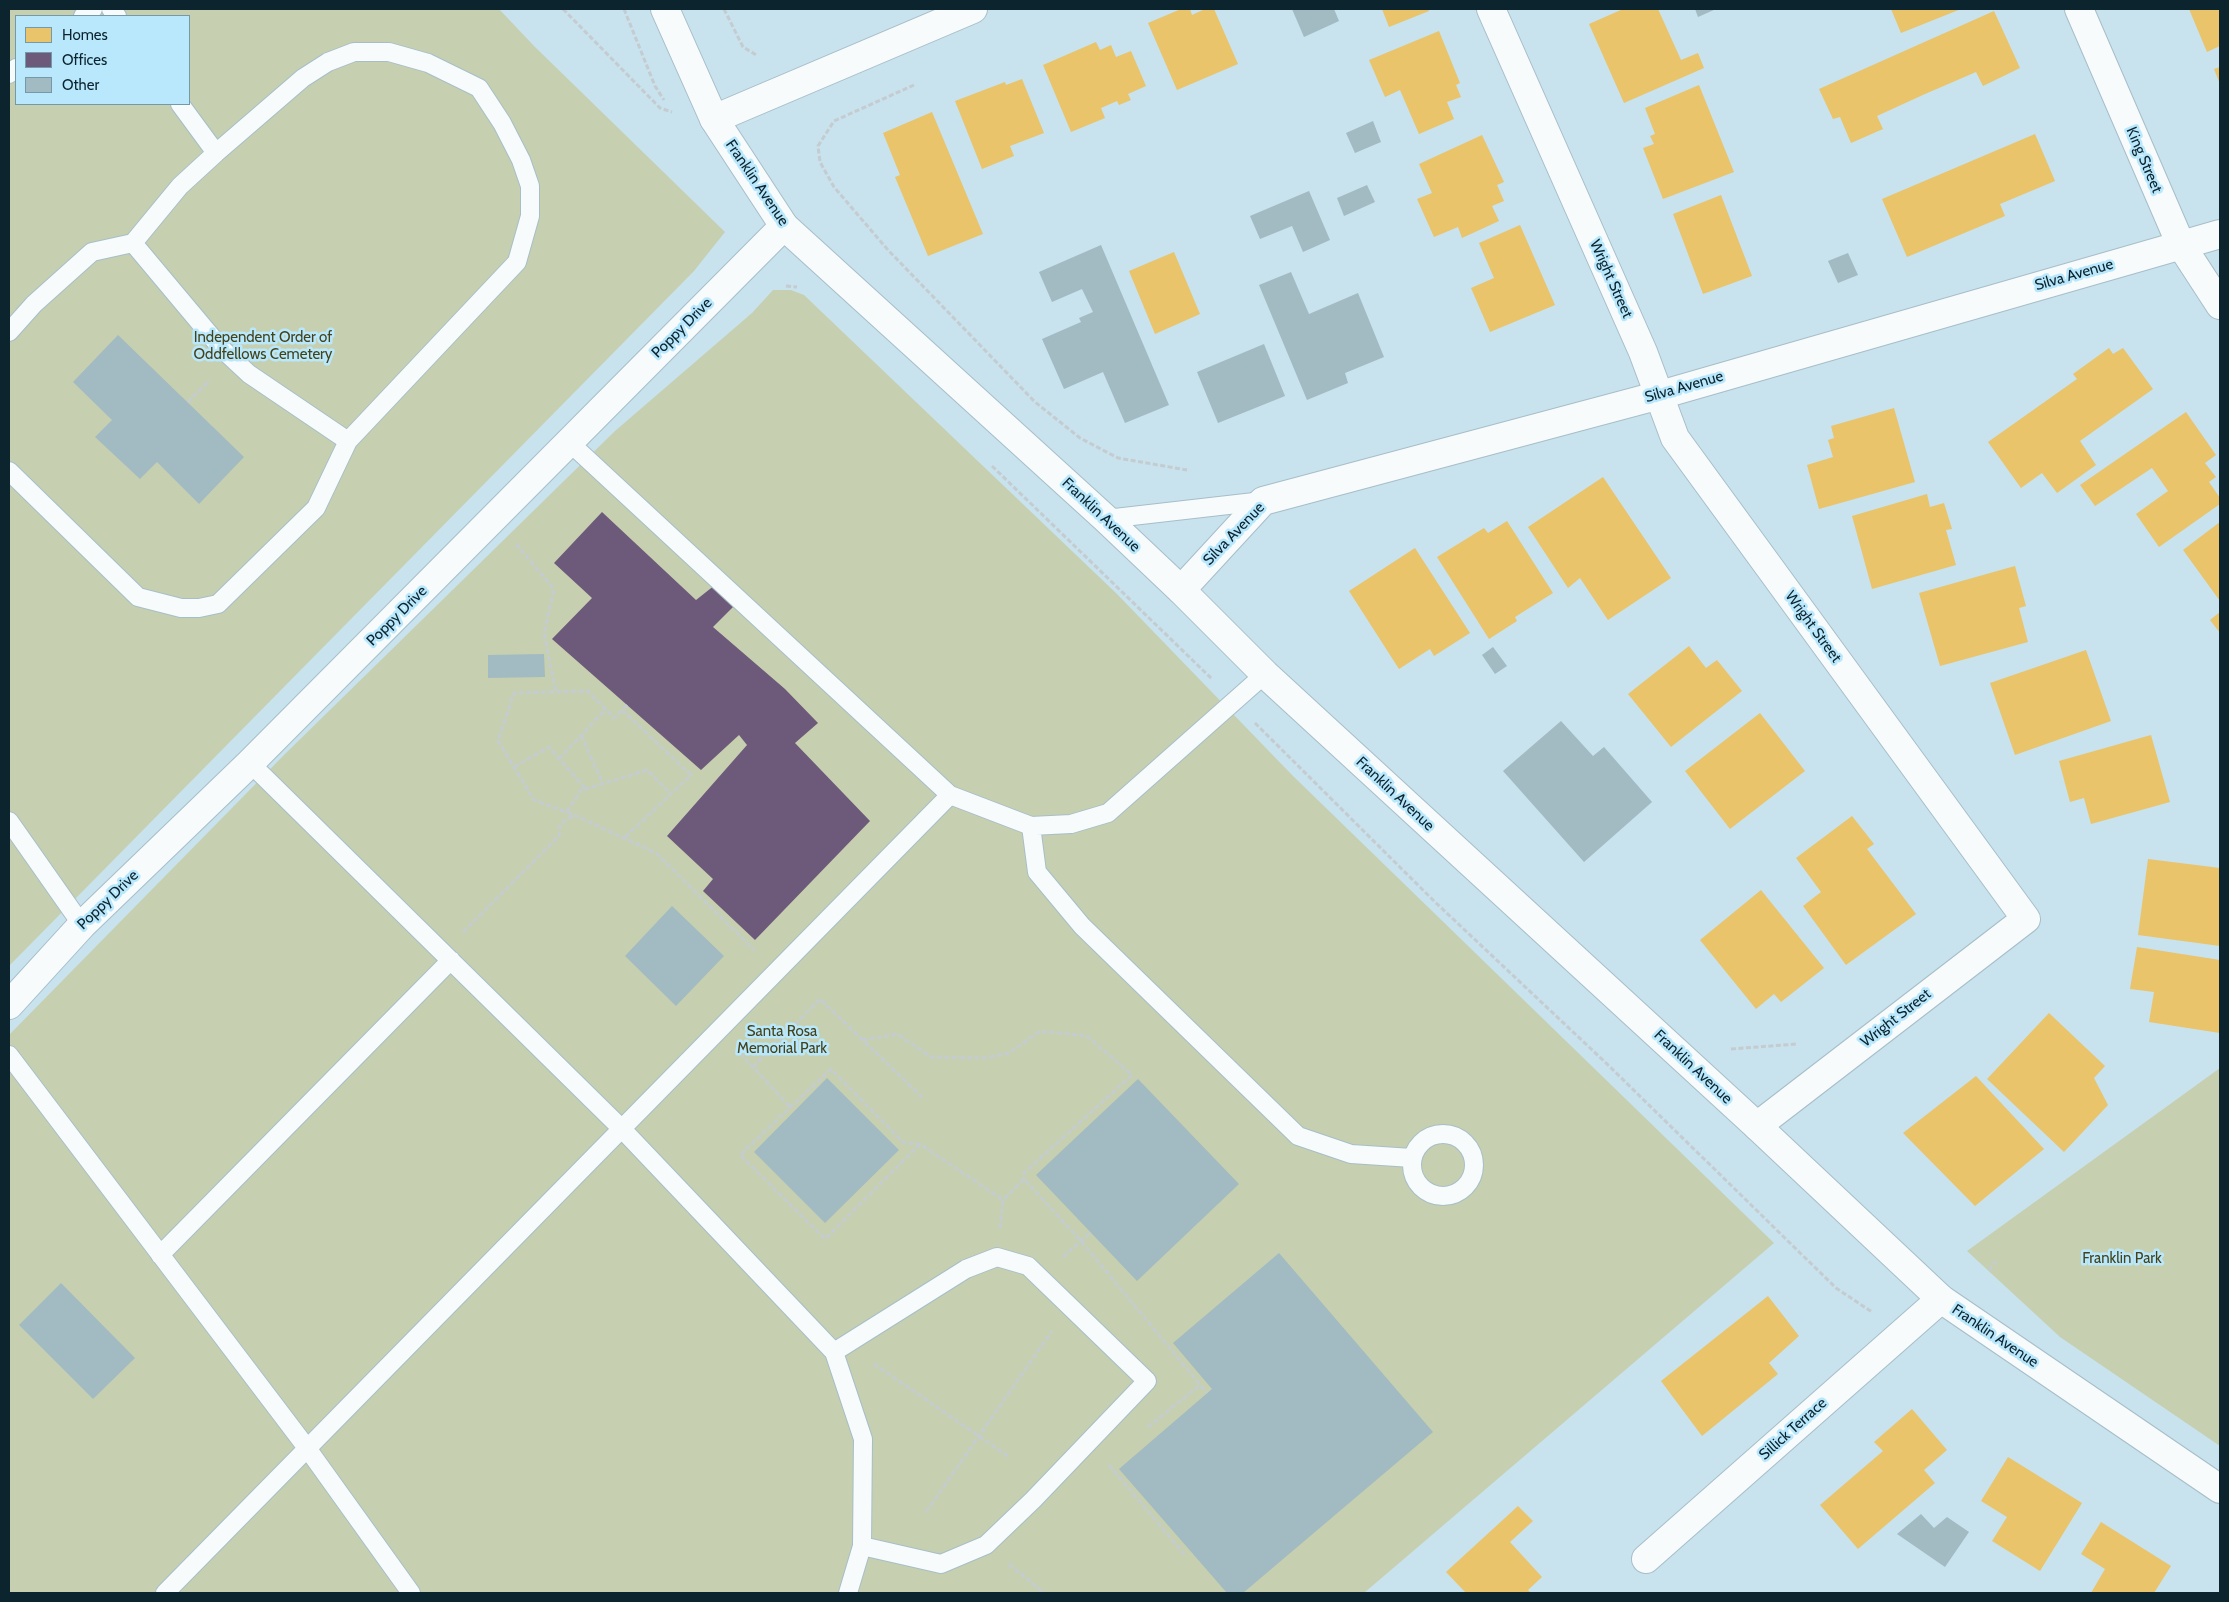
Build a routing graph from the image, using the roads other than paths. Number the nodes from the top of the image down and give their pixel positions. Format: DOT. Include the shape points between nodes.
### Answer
graph roads {
  1 [pos="665,9"];
  2 [pos="973,9"];
  3 [pos="1491,9"];
  4 [pos="2079,9"];
  5 [pos="181,105"];
  6 [pos="714,119"];
  7 [pos="216,153"];
  8 [pos="784,226"];
  9 [pos="2220,234"];
  10 [pos="134,243"];
  11 [pos="2181,245"];
  12 [pos="2220,305"];
  13 [pos="9,332"];
  14 [pos="1660,394"];
  15 [pos="348,440"];
  16 [pos="569,442"];
  17 [pos="9,470"];
  18 [pos="1263,501"];
  19 [pos="1106,520"];
  20 [pos="1181,590"];
  21 [pos="1264,674"];
  22 [pos="250,763"];
  23 [pos="950,795"];
  24 [pos="9,821"];
  25 [pos="1031,826"];
  26 [pos="82,925"];
  27 [pos="451,960"];
  28 [pos="9,1005"];
  29 [pos="9,1055"];
  30 [pos="1757,1126"];
  31 [pos="622,1128"];
  32 [pos="1412,1158"];
  33 [pos="160,1255"];
  34 [pos="1940,1299"];
  35 [pos="840,1349"];
  36 [pos="307,1448"];
  37 [pos="2220,1489"];
  38 [pos="862,1546"];
  39 [pos="1646,1560"];
  40 [pos="165,1593"];
  41 [pos="411,1593"];
  42 [pos="848,1593"];
  1 -- 6 [label="street, Franklin Avenue"];
  2 -- 6 [label="street"];
  3 -- 14 [label="street, Wright Street"];
  4 -- 11 [label="street, King Street"];
  5 -- 7 [label="lane"];
  6 -- 8 [label="street, Franklin Avenue"];
  7 -- 10 [label="lane" via="180,186"];
  7 -- 15 [label="lane" via="303,78 328,62 354,52 371,51 389,52 428,63 478,88 502,123 521,160 530,186 530,216 517,262"];
  8 -- 16 [label="street, Poppy Drive"];
  8 -- 19 [label="street, Franklin Avenue"];
  9 -- 11 [label="street, Silva Avenue"];
  10 -- 13 [label="lane" via="92,252 34,304"];
  10 -- 15 [label="lane" via="221,348 248,374"];
  11 -- 12 [label="street, King Street"];
  11 -- 14 [label="street, Silva Avenue"];
  14 -- 18 [label="street, Silva Avenue"];
  14 -- 30 [label="street, Wright Street" via="1675,438 2026,919"];
  15 -- 17 [label="lane" via="316,508 218,604 199,608 181,608 138,597"];
  16 -- 22 [label="street, Poppy Drive"];
  16 -- 23 [label="lane"];
  18 -- 19 [label="lane"];
  18 -- 20 [label="street, Silva Avenue"];
  19 -- 20 [label="street, Franklin Avenue"];
  20 -- 21 [label="street, Franklin Avenue"];
  21 -- 25 [label="lane" via="1108,813 1071,824"];
  21 -- 30 [label="street, Franklin Avenue"];
  22 -- 26 [label="street, Poppy Drive"];
  22 -- 27 [label="lane"];
  23 -- 25 [label="lane"];
  23 -- 31 [label="lane"];
  24 -- 26 [label="lane"];
  25 -- 32 [label="lane" via="1037,872 1082,926 1298,1136 1350,1154"];
  26 -- 28 [label="street, Poppy Drive"];
  27 -- 31 [label="lane"];
  27 -- 33 [label="lane"];
  29 -- 33 [label="lane"];
  30 -- 34 [label="street, Franklin Avenue"];
  31 -- 35 [label="lane"];
  31 -- 36 [label="lane"];
  33 -- 36 [label="lane"];
  34 -- 37 [label="street, Franklin Avenue"];
  34 -- 39 [label="street, Sillick Terrace"];
  35 -- 38 [label="lane" via="863,1439"];
  35 -- 38 [label="lane" via="966,1269 997,1257 1028,1266 1147,1381 986,1545 941,1564"];
  36 -- 40 [label="lane"];
  36 -- 41 [label="lane"];
  38 -- 42 [label="lane"];
}
